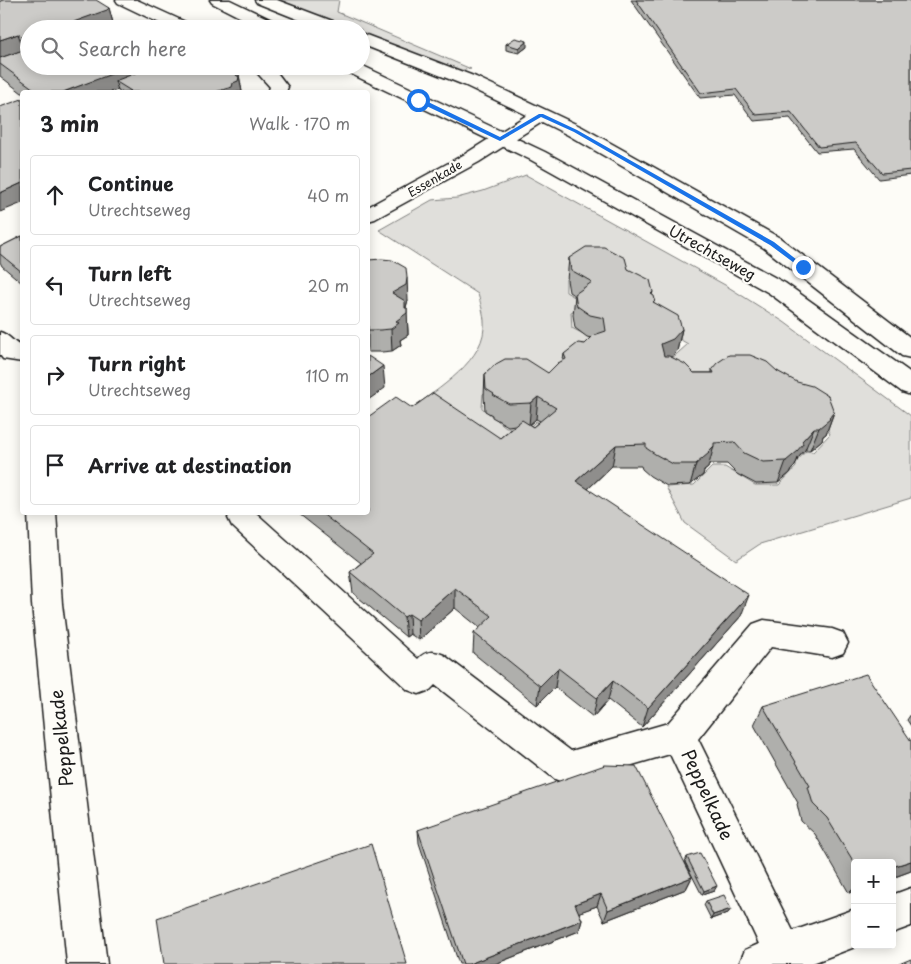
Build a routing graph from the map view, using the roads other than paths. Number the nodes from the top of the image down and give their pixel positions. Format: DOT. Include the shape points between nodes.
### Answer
graph roads {
  1 [pos="124,0"];
  2 [pos="218,0"];
  3 [pos="263,0"];
  4 [pos="167,20"];
  5 [pos="258,20"];
  6 [pos="314,20"];
  7 [pos="370,42"];
  8 [pos="268,75"];
  9 [pos="367,75"];
  10 [pos="278,90"];
  11 [pos="541,115"];
  12 [pos="500,139"];
  13 [pos="370,215"];
  14 [pos="0,340"];
  15 [pos="911,350"];
  16 [pos="20,354"];
  17 [pos="911,386"];
  18 [pos="42,515"];
  19 [pos="242,518"];
  20 [pos="832,643"];
  21 [pos="680,736"];
  22 [pos="911,906"];
  23 [pos="896,912"];
  24 [pos="851,930"];
  25 [pos="777,961"];
  26 [pos="87,964"];
  1 -- 4 [label="street"];
  2 -- 5 [label="street"];
  3 -- 6 [label="street"];
  7 -- 11 [label="street" via="470,81"];
  8 -- 10 [label="street" via="279,87"];
  9 -- 12 [label="street, Utrechtseweg"];
  11 -- 12 [label="street"];
  11 -- 15 [label="street" via="576,131 772,243"];
  12 -- 13 [label="street, Essenkade"];
  12 -- 17 [label="street, Utrechtseweg" via="538,156 776,288"];
  14 -- 16 [label="street" via="12,352"];
  18 -- 26 [label="street, Peppelkade" via="48,604"];
  19 -- 21 [label="street" via="419,680 433,665 567,768"];
  20 -- 21 [label="street, Peppelkade" via="764,633"];
  21 -- 25 [label="street, Peppelkade"];
  22 -- 23 [label="street"];
  24 -- 25 [label="street, Peppelkade"];
}
